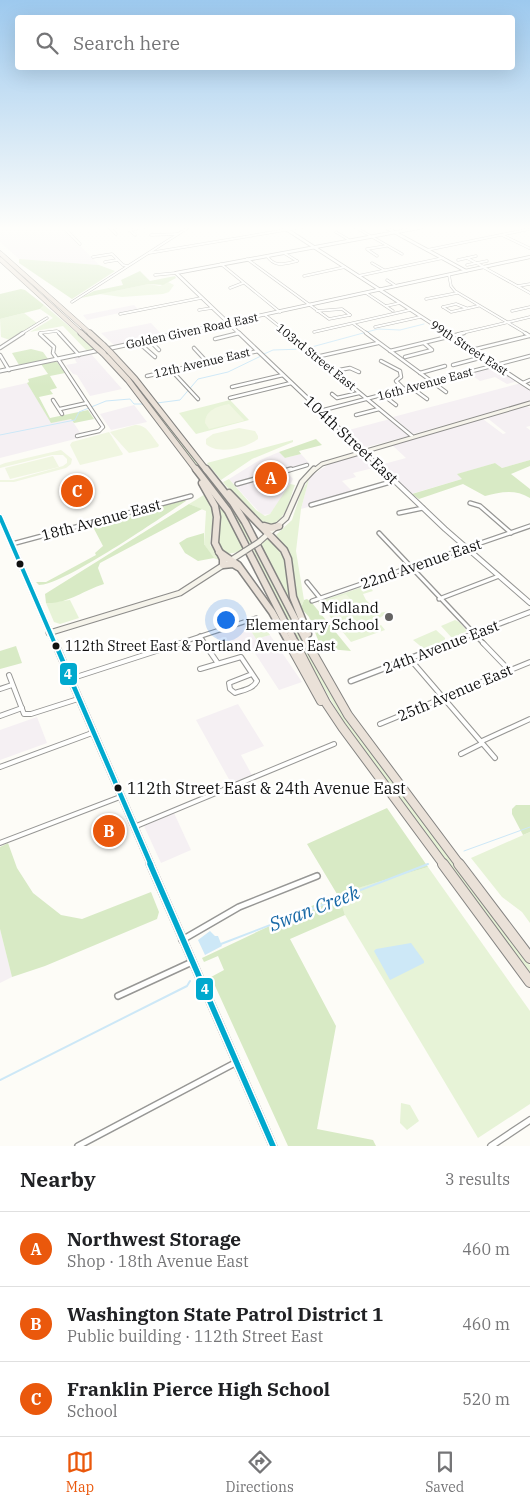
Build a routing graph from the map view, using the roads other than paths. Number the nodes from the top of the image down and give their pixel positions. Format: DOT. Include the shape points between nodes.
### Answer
graph roads {
  1 [pos="23,280"];
  2 [pos="31,280"];
  3 [pos="105,280"];
  4 [pos="183,280"];
  5 [pos="241,280"];
  6 [pos="275,280"];
  7 [pos="365,280"];
  8 [pos="387,280"];
  9 [pos="423,280"];
  10 [pos="450,280"];
  11 [pos="508,280"];
  12 [pos="244,283"];
  13 [pos="530,284"];
  14 [pos="397,286"];
  15 [pos="518,286"];
  16 [pos="230,288"];
  17 [pos="380,290"];
  18 [pos="366,293"];
  19 [pos="458,293"];
  20 [pos="530,293"];
  21 [pos="201,298"];
  22 [pos="426,300"];
  23 [pos="72,302"];
  24 [pos="400,303"];
  25 [pos="309,306"];
  26 [pos="386,306"];
  27 [pos="478,306"];
  28 [pos="530,306"];
  29 [pos="212,308"];
  30 [pos="466,308"];
  31 [pos="199,310"];
  32 [pos="410,310"];
  33 [pos="317,311"];
  34 [pos="393,311"];
  35 [pos="512,311"];
  36 [pos="280,312"];
  37 [pos="120,314"];
  38 [pos="265,315"];
  39 [pos="420,316"];
  40 [pos="530,317"];
  41 [pos="47,318"];
  42 [pos="507,322"];
  43 [pos="228,323"];
  44 [pos="354,324"];
  45 [pos="375,327"];
  46 [pos="314,332"];
  47 [pos="239,333"];
  48 [pos="450,336"];
  49 [pos="530,336"];
  50 [pos="215,338"];
  51 [pos="149,340"];
  52 [pos="138,342"];
  53 [pos="379,342"];
  54 [pos="423,343"];
  55 [pos="0,348"];
  56 [pos="194,348"];
  57 [pos="159,350"];
  58 [pos="472,350"];
  59 [pos="258,351"];
  60 [pos="390,351"];
  61 [pos="0,355"];
  62 [pos="79,355"];
  63 [pos="530,356"];
  64 [pos="155,357"];
  65 [pos="316,357"];
  66 [pos="405,357"];
  67 [pos="482,357"];
  68 [pos="57,359"];
  69 [pos="381,361"];
  70 [pos="207,362"];
  71 [pos="453,365"];
  72 [pos="445,366"];
  73 [pos="496,366"];
  74 [pos="9,370"];
  75 [pos="172,371"];
  76 [pos="0,372"];
  77 [pos="334,372"];
  78 [pos="359,372"];
  79 [pos="420,373"];
  80 [pos="283,375"];
  81 [pos="147,376"];
  82 [pos="530,380"];
  83 [pos="432,382"];
  84 [pos="291,383"];
  85 [pos="523,383"];
  86 [pos="232,387"];
  87 [pos="411,387"];
  88 [pos="530,388"];
  89 [pos="404,389"];
  90 [pos="359,392"];
  91 [pos="446,392"];
  92 [pos="332,394"];
  93 [pos="382,395"];
  94 [pos="198,398"];
  95 [pos="230,398"];
  96 [pos="367,399"];
  97 [pos="427,399"];
  98 [pos="54,400"];
  99 [pos="86,403"];
  100 [pos="530,403"];
  101 [pos="396,405"];
  102 [pos="60,409"];
  103 [pos="380,409"];
  104 [pos="319,411"];
  105 [pos="62,414"];
  106 [pos="356,415"];
  107 [pos="77,436"];
  108 [pos="412,436"];
  109 [pos="184,447"];
  110 [pos="361,451"];
  111 [pos="307,465"];
  112 [pos="303,466"];
  113 [pos="312,470"];
  114 [pos="394,481"];
  115 [pos="237,484"];
  116 [pos="191,496"];
  117 [pos="470,502"];
  118 [pos="311,505"];
  119 [pos="423,508"];
  120 [pos="399,513"];
  121 [pos="0,518"];
  122 [pos="260,524"];
  123 [pos="279,526"];
  124 [pos="530,526"];
  125 [pos="379,533"];
  126 [pos="511,533"];
  127 [pos="270,534"];
  128 [pos="12,544"];
  129 [pos="467,548"];
  130 [pos="219,552"];
  131 [pos="232,560"];
  132 [pos="224,565"];
  133 [pos="410,568"];
  134 [pos="242,570"];
  135 [pos="500,576"];
  136 [pos="307,582"];
  137 [pos="320,598"];
  138 [pos="440,599"];
  139 [pos="312,601"];
  140 [pos="530,603"];
  141 [pos="530,612"];
  142 [pos="256,618"];
  143 [pos="49,633"];
  144 [pos="474,634"];
  145 [pos="200,636"];
  146 [pos="410,659"];
  147 [pos="530,662"];
  148 [pos="218,663"];
  149 [pos="200,669"];
  150 [pos="509,670"];
  151 [pos="9,674"];
  152 [pos="252,674"];
  153 [pos="69,679"];
  154 [pos="326,680"];
  155 [pos="351,681"];
  156 [pos="12,685"];
  157 [pos="0,689"];
  158 [pos="78,698"];
  159 [pos="444,698"];
  160 [pos="22,708"];
  161 [pos="0,716"];
  162 [pos="530,720"];
  163 [pos="380,724"];
  164 [pos="342,728"];
  165 [pos="92,733"];
  166 [pos="482,741"];
  167 [pos="334,744"];
  168 [pos="461,754"];
  169 [pos="495,758"];
  170 [pos="0,767"];
  171 [pos="120,797"];
  172 [pos="134,827"];
  173 [pos="0,843"];
  174 [pos="317,876"];
  175 [pos="182,940"];
  176 [pos="530,958"];
  177 [pos="192,962"];
  178 [pos="530,982"];
  179 [pos="118,996"];
  180 [pos="236,1063"];
  181 [pos="530,1120"];
  182 [pos="78,1146"];
  183 [pos="273,1146"];
  184 [pos="491,1146"];
  1 -- 109 [label="highway, bridge" via="103,353"];
  2 -- 109 [label="highway, bridge" via="130,373"];
  3 -- 23 [label="street"];
  4 -- 21 [label="street, 104th Street East"];
  5 -- 12 [label="street"];
  6 -- 25 [label="street"];
  7 -- 17 [label="street, 99th Street East"];
  8 -- 14 [label="street"];
  9 -- 14 [label="street, Golden Given Road East"];
  10 -- 19 [label="street"];
  11 -- 15 [label="street"];
  12 -- 16 [label="street"];
  12 -- 36 [label="street"];
  13 -- 15 [label="street"];
  14 -- 17 [label="street, Golden Given Road East"];
  15 -- 20 [label="street"];
  17 -- 18 [label="street, Golden Given Road East"];
  17 -- 24 [label="street, 99th Street East"];
  18 -- 25 [label="street, Golden Given Road East"];
  18 -- 26 [label="street"];
  19 -- 22 [label="street"];
  19 -- 27 [label="street"];
  21 -- 29 [label="street, 104th Street East"];
  21 -- 37 [label="street"];
  24 -- 26 [label="street"];
  24 -- 32 [label="street, 99th Street East"];
  25 -- 33 [label="street"];
  25 -- 36 [label="street, Golden Given Road East"];
  26 -- 34 [label="street"];
  27 -- 30 [label="street"];
  27 -- 42 [label="street"];
  28 -- 35 [label="street"];
  29 -- 31 [label="street"];
  29 -- 43 [label="street, 104th Street East"];
  30 -- 30 [label="street" via="458,304 443,307 449,311"];
  32 -- 39 [label="street, 99th Street East"];
  32 -- 44 [label="street"];
  33 -- 33 [label="street" via="329,320 350,315 342,309"];
  36 -- 38 [label="street, Golden Given Road East"];
  38 -- 43 [label="street, Golden Given Road East"];
  38 -- 65 [label="street, 103rd Street East"];
  39 -- 45 [label="street"];
  39 -- 48 [label="street, 99th Street East"];
  40 -- 42 [label="street"];
  41 -- 55 [label="street"];
  42 -- 48 [label="street"];
  42 -- 49 [label="street"];
  43 -- 47 [label="street, 104th Street East"];
  43 -- 51 [label="street, Golden Given Road East"];
  44 -- 46 [label="street"];
  44 -- 53 [label="street"];
  47 -- 50 [label="street"];
  47 -- 59 [label="street, 104th Street East"];
  48 -- 54 [label="street"];
  48 -- 58 [label="street, 99th Street East"];
  49 -- 58 [label="street"];
  51 -- 52 [label="street, Golden Given Road East"];
  51 -- 57 [label="street"];
  52 -- 62 [label="street, Golden Given Road East"];
  52 -- 64 [label="street"];
  53 -- 60 [label="street"];
  53 -- 65 [label="street"];
  54 -- 60 [label="street"];
  54 -- 66 [label="street" via="432,350"];
  56 -- 70 [label="street"];
  58 -- 67 [label="street, 99th Street East"];
  59 -- 70 [label="street, 12th Avenue East"];
  59 -- 80 [label="street, 104th Street East"];
  60 -- 79 [label="street"];
  61 -- 74 [label="street"];
  62 -- 68 [label="street, Golden Given Road East"];
  62 -- 68 [label="street" via="57,332 40,333 54,347"];
  63 -- 73 [label="street, 16th Avenue East"];
  65 -- 77 [label="street, 103rd Street East"];
  67 -- 71 [label="street"];
  67 -- 73 [label="street, 99th Street East"];
  68 -- 74 [label="street, Golden Given Road East"];
  68 -- 99 [label="street"];
  69 -- 89 [label="street" via="400,371 401,378 396,382"];
  70 -- 75 [label="street, 12th Avenue East"];
  72 -- 79 [label="street"];
  73 -- 83 [label="street, 16th Avenue East"];
  73 -- 85 [label="street, 99th Street East"];
  74 -- 76 [label="street, Golden Given Road East"];
  75 -- 81 [label="street, 12th Avenue East"];
  75 -- 94 [label="street"];
  77 -- 78 [label="street" via="352,368"];
  77 -- 90 [label="street, 103rd Street East"];
  79 -- 83 [label="street"];
  80 -- 84 [label="street, 104th Street East"];
  80 -- 86 [label="street"];
  82 -- 85 [label="street"];
  83 -- 87 [label="street, 16th Avenue East"];
  83 -- 91 [label="street"];
  84 -- 95 [label="street"];
  84 -- 104 [label="street, 104th Street East"];
  85 -- 88 [label="street, 99th Street East"];
  87 -- 89 [label="street, 16th Avenue East"];
  87 -- 97 [label="street"];
  89 -- 93 [label="street, 16th Avenue East"];
  90 -- 92 [label="street" via="337,398"];
  90 -- 96 [label="street, 103rd Street East"];
  93 -- 96 [label="street, 16th Avenue East"];
  93 -- 101 [label="street"];
  96 -- 103 [label="street, 103rd Street East"];
  96 -- 104 [label="street, 16th Avenue East"];
  98 -- 102 [label="street"];
  99 -- 102 [label="street"];
  99 -- 107 [label="street" via="103,427"];
  100 -- 108 [label="main road"];
  102 -- 105 [label="street"];
  103 -- 106 [label="street"];
  103 -- 108 [label="street, 103rd Street East"];
  104 -- 110 [label="street, 104th Street East"];
  108 -- 110 [label="main road"];
  109 -- 122 [label="highway"];
  109 -- 130 [label="highway" via="187,462 216,507 215,542"];
  109 -- 154 [label="highway" via="245,522"];
  109 -- 164 [label="highway" via="237,526 326,703"];
  110 -- 113 [label="main road" via="332,459"];
  110 -- 114 [label="street, 104th Street East"];
  111 -- 112 [label="street"];
  112 -- 113 [label="street"];
  112 -- 115 [label="street"];
  113 -- 123 [label="main road" via="301,482 289,512"];
  114 -- 118 [label="street"];
  114 -- 119 [label="street, 104th Street East"];
  116 -- 128 [label="street, 18th Avenue East"];
  117 -- 126 [label="street" via="480,506"];
  119 -- 120 [label="street"];
  119 -- 129 [label="street, 104th Street East"];
  121 -- 128 [label="main road"];
  122 -- 123 [label="highway" via="269,528"];
  122 -- 127 [label="highway"];
  123 -- 127 [label="main road"];
  124 -- 126 [label="street, 22nd Avenue East"];
  125 -- 133 [label="street"];
  126 -- 129 [label="street, 22nd Avenue East"];
  127 -- 131 [label="main road, bridge"];
  127 -- 154 [label="highway" via="287,556 293,598"];
  128 -- 143 [label="main road"];
  129 -- 133 [label="street, 22nd Avenue East"];
  129 -- 135 [label="street, 104th Street East"];
  130 -- 131 [label="highway"];
  130 -- 132 [label="highway"];
  131 -- 132 [label="main road"];
  131 -- 134 [label="highway"];
  132 -- 134 [label="highway" via="235,565"];
  132 -- 143 [label="main road" via="180,593"];
  133 -- 137 [label="street, 22nd Avenue East"];
  133 -- 138 [label="street"];
  134 -- 164 [label="highway" via="281,627 321,701"];
  135 -- 138 [label="street"];
  135 -- 140 [label="street, 104th Street East"];
  136 -- 137 [label="street"];
  137 -- 139 [label="street, 22nd Avenue East"];
  138 -- 144 [label="street"];
  141 -- 144 [label="street, 24th Avenue East"];
  142 -- 145 [label="street"];
  143 -- 153 [label="main road"];
  144 -- 146 [label="street, 24th Avenue East"];
  144 -- 150 [label="street"];
  145 -- 148 [label="street"];
  145 -- 153 [label="street"];
  146 -- 155 [label="street, 24th Avenue East"];
  146 -- 159 [label="street"];
  147 -- 150 [label="street, 25th Avenue East"];
  148 -- 149 [label="street"];
  148 -- 152 [label="street" via="242,658"];
  150 -- 159 [label="street, 25th Avenue East"];
  151 -- 156 [label="street"];
  152 -- 152 [label="street" via="231,681 228,684 230,689 237,692 256,684"];
  153 -- 158 [label="main road"];
  154 -- 176 [label="highway" via="354,725"];
  156 -- 157 [label="street"];
  156 -- 160 [label="street"];
  158 -- 160 [label="street" via="31,714 26,714"];
  158 -- 165 [label="main road"];
  159 -- 163 [label="street, 25th Avenue East"];
  159 -- 166 [label="street"];
  160 -- 161 [label="street"];
  162 -- 166 [label="street"];
  164 -- 178 [label="highway"];
  165 -- 170 [label="street"];
  165 -- 171 [label="main road"];
  166 -- 168 [label="street"];
  166 -- 169 [label="street"];
  167 -- 172 [label="street"];
  171 -- 172 [label="main road"];
  171 -- 173 [label="street"];
  172 -- 175 [label="main road"];
  174 -- 175 [label="street" via="239,907"];
  175 -- 177 [label="main road"];
  177 -- 179 [label="street"];
  177 -- 180 [label="main road"];
  180 -- 182 [label="street"];
  180 -- 183 [label="main road"];
  181 -- 184 [label="street"];
}
